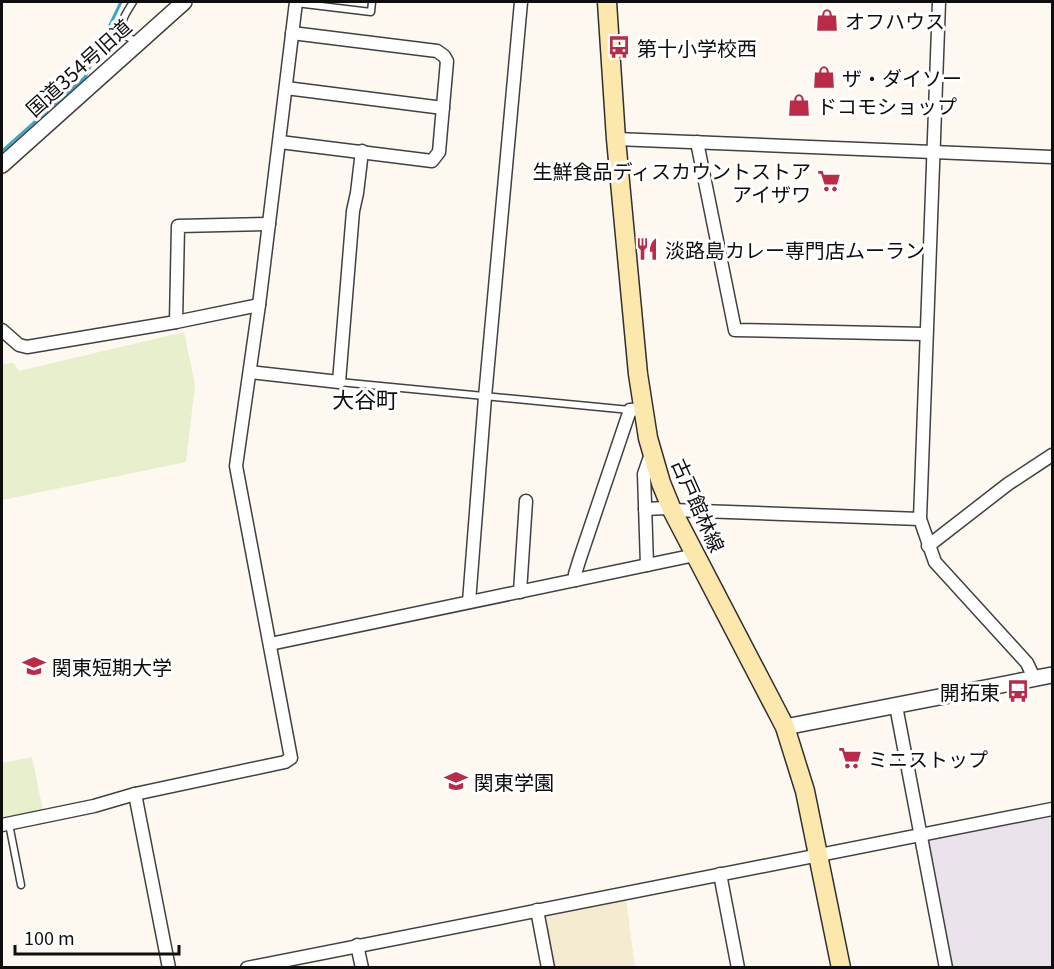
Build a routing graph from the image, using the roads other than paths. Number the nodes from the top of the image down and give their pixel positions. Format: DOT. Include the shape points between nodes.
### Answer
graph roads {
  1 [pos="133,2"];
  2 [pos="184,2"];
  3 [pos="296,2"];
  4 [pos="372,2"];
  5 [pos="521,2"];
  6 [pos="607,2"];
  7 [pos="939,2"];
  8 [pos="292,33"];
  9 [pos="137,42"];
  10 [pos="286,88"];
  11 [pos="443,108"];
  12 [pos="616,139"];
  13 [pos="280,142"];
  14 [pos="697,142"];
  15 [pos="362,152"];
  16 [pos="933,152"];
  17 [pos="1053,157"];
  18 [pos="2,165"];
  19 [pos="269,225"];
  20 [pos="259,305"];
  21 [pos="176,322"];
  22 [pos="2,330"];
  23 [pos="926,334"];
  24 [pos="250,372"];
  25 [pos="339,382"];
  26 [pos="485,397"];
  27 [pos="637,409"];
  28 [pos="652,450"];
  29 [pos="1053,455"];
  30 [pos="526,501"];
  31 [pos="645,509"];
  32 [pos="672,510"];
  33 [pos="920,519"];
  34 [pos="928,546"];
  35 [pos="695,555"];
  36 [pos="647,565"];
  37 [pos="576,580"];
  38 [pos="520,592"];
  39 [pos="469,602"];
  40 [pos="270,644"];
  41 [pos="1053,675"];
  42 [pos="1034,678"];
  43 [pos="896,706"];
  44 [pos="785,727"];
  45 [pos="135,794"];
  46 [pos="1053,809"];
  47 [pos="5,824"];
  48 [pos="922,834"];
  49 [pos="819,855"];
  50 [pos="720,874"];
  51 [pos="21,885"];
  52 [pos="537,910"];
  53 [pos="357,945"];
  54 [pos="169,968"];
  55 [pos="247,968"];
  56 [pos="362,968"];
  57 [pos="548,968"];
  58 [pos="738,968"];
  59 [pos="841,968"];
  60 [pos="946,968"];
  1 -- 9 [label="lane" via="120,30"];
  2 -- 9 [label="street, 国道354号旧道"];
  3 -- 4 [label="lane" via="371,12"];
  3 -- 8 [label="street"];
  5 -- 26 [label="street"];
  6 -- 12 [label="main road, 古戸館林線"];
  7 -- 16 [label="street"];
  8 -- 10 [label="street"];
  8 -- 11 [label="street" via="437,51 447,61"];
  9 -- 18 [label="street, 国道354号旧道"];
  10 -- 11 [label="street"];
  10 -- 13 [label="street"];
  11 -- 15 [label="street" via="439,152 432,161"];
  12 -- 14 [label="street"];
  12 -- 27 [label="main road, 古戸館林線"];
  13 -- 15 [label="street"];
  13 -- 19 [label="street"];
  14 -- 16 [label="street"];
  14 -- 23 [label="street" via="735,330"];
  15 -- 25 [label="street" via="353,210"];
  16 -- 17 [label="street"];
  16 -- 23 [label="street"];
  19 -- 20 [label="street"];
  19 -- 21 [label="street" via="178,226"];
  20 -- 21 [label="street"];
  20 -- 24 [label="street"];
  21 -- 22 [label="street" via="27,347"];
  23 -- 33 [label="street"];
  24 -- 25 [label="street"];
  24 -- 40 [label="street" via="236,466"];
  25 -- 26 [label="lane"];
  26 -- 27 [label="lane"];
  26 -- 39 [label="street"];
  27 -- 28 [label="main road, 古戸館林線"];
  27 -- 37 [label="street" via="580,558"];
  28 -- 31 [label="street" via="644,474"];
  28 -- 32 [label="main road, 古戸館林線"];
  29 -- 34 [label="street" via="1008,484"];
  30 -- 38 [label="street"];
  31 -- 32 [label="street"];
  31 -- 36 [label="street"];
  32 -- 33 [label="street"];
  32 -- 35 [label="main road, 古戸館林線"];
  33 -- 34 [label="street"];
  34 -- 42 [label="street" via="935,562 1027,663"];
  35 -- 36 [label="street"];
  35 -- 44 [label="main road, 古戸館林線"];
  36 -- 37 [label="street"];
  37 -- 38 [label="street"];
  38 -- 39 [label="street"];
  39 -- 40 [label="street"];
  40 -- 45 [label="street" via="289,760"];
  41 -- 42 [label="street"];
  42 -- 43 [label="street"];
  43 -- 44 [label="street"];
  43 -- 48 [label="street"];
  44 -- 49 [label="main road, 古戸館林線"];
  45 -- 47 [label="street"];
  45 -- 54 [label="street"];
  46 -- 48 [label="street"];
  47 -- 51 [label="lane"];
  48 -- 49 [label="street"];
  48 -- 60 [label="street"];
  49 -- 50 [label="street"];
  49 -- 59 [label="main road, 古戸館林線"];
  50 -- 52 [label="street"];
  50 -- 58 [label="street"];
  52 -- 53 [label="street"];
  52 -- 57 [label="street"];
  53 -- 55 [label="street"];
  53 -- 56 [label="street"];
}
